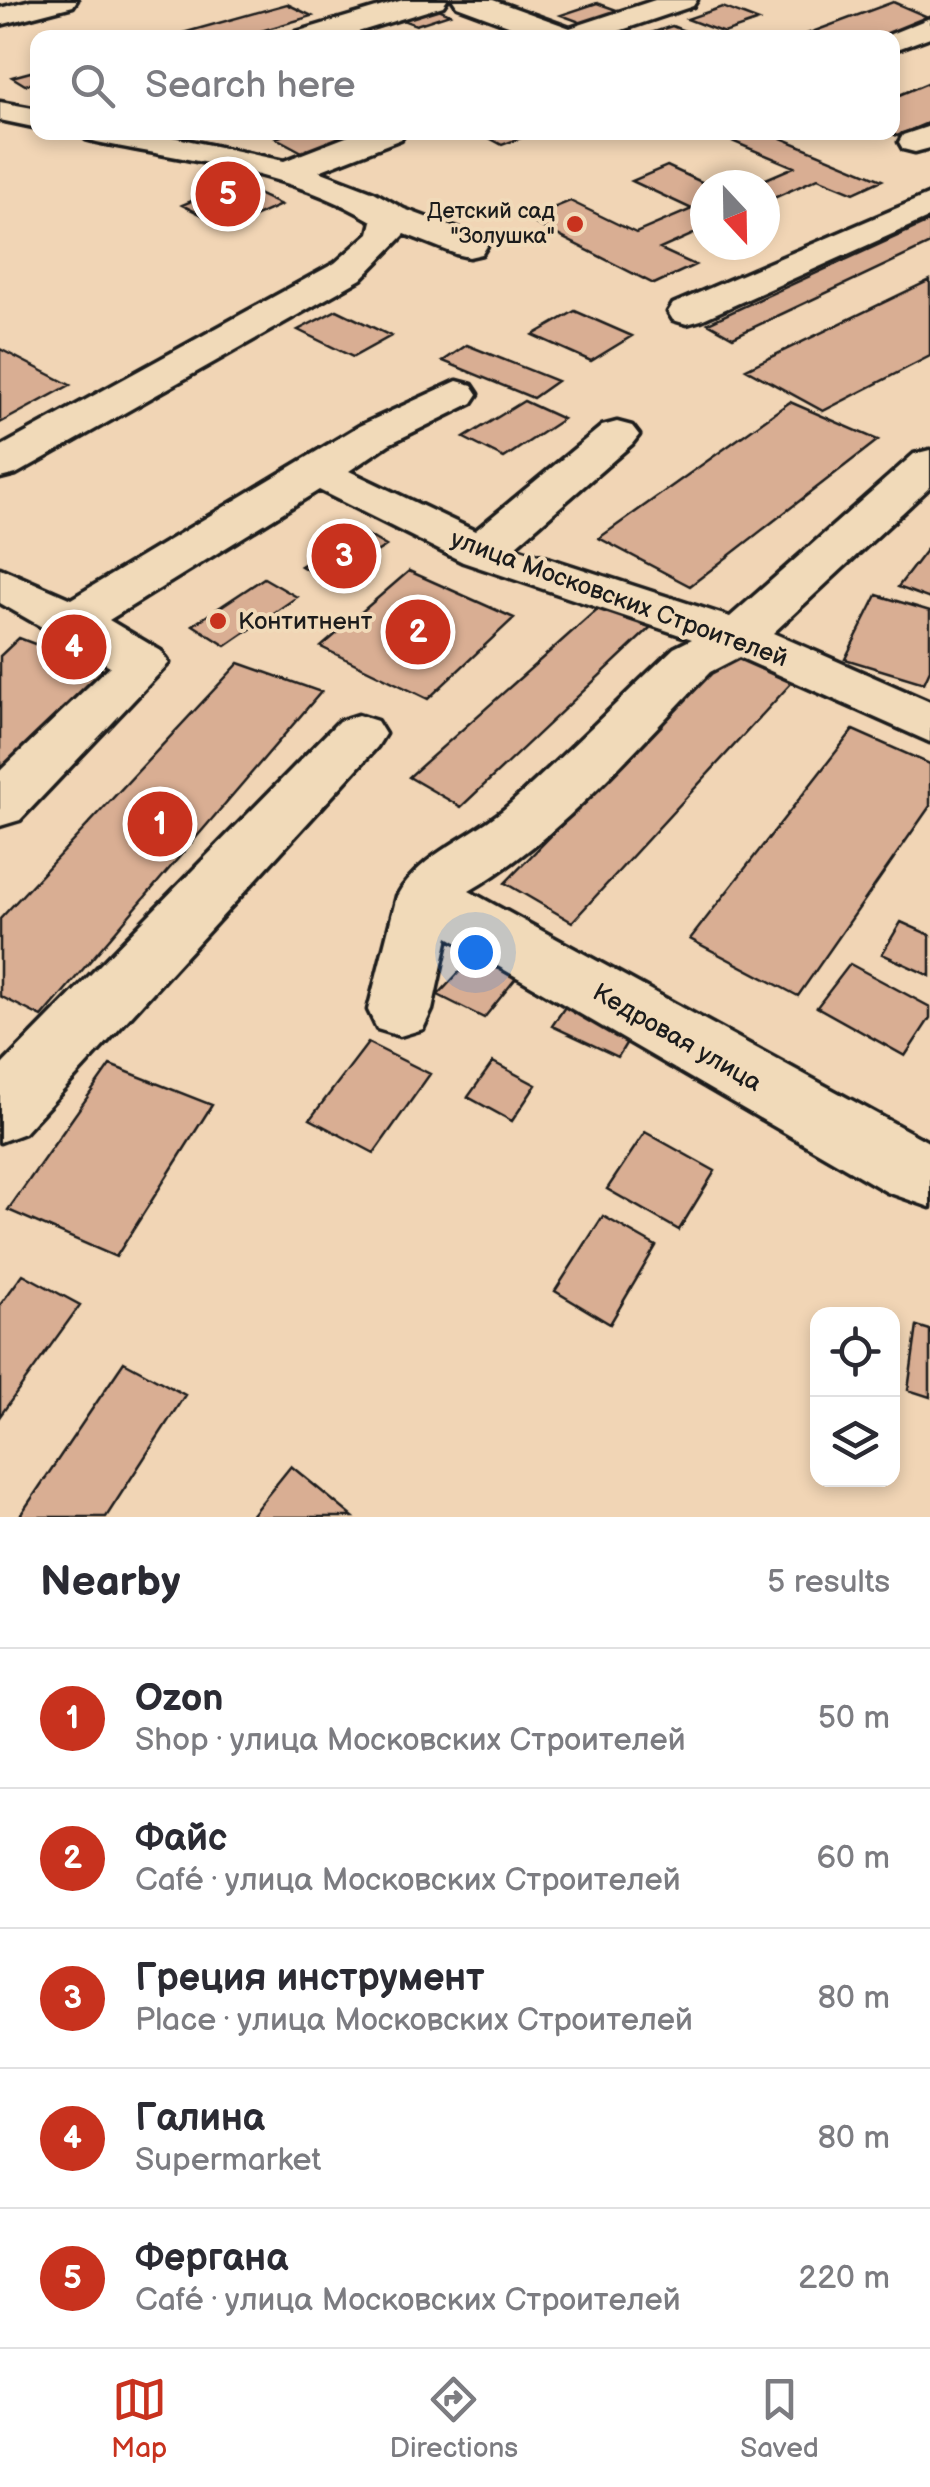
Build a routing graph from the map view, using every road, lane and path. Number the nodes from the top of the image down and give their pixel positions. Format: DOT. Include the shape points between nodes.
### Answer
graph roads {
  1 [pos="62,0"];
  2 [pos="433,0"];
  3 [pos="467,0"];
  4 [pos="683,0"];
  5 [pos="0,17"];
  6 [pos="930,27"];
  7 [pos="333,30"];
  8 [pos="551,30"];
  9 [pos="592,30"];
  10 [pos="900,39"];
  11 [pos="0,111"];
  12 [pos="30,118"];
  13 [pos="134,140"];
  14 [pos="369,140"];
  15 [pos="284,173"];
  16 [pos="930,204"];
  17 [pos="390,217"];
  18 [pos="470,246"];
  19 [pos="686,312"];
  20 [pos="457,394"];
  21 [pos="617,435"];
  22 [pos="930,463"];
  23 [pos="0,465"];
  24 [pos="317,472"];
  25 [pos="480,552"];
  26 [pos="0,583"];
  27 [pos="73,620"];
  28 [pos="738,637"];
  29 [pos="930,723"];
  30 [pos="358,734"];
  31 [pos="0,804"];
  32 [pos="428,896"];
  33 [pos="400,1010"];
  34 [pos="0,1112"];
  35 [pos="930,1175"];
  1 -- 5 [label="street"];
  2 -- 7 [label="street"];
  3 -- 8 [label="street"];
  4 -- 9 [label="street"];
  6 -- 10 [label="street"];
  11 -- 12 [label="street"];
  13 -- 15 [label="street"];
  14 -- 15 [label="street"];
  15 -- 17 [label="street" via="370,202"];
  16 -- 19 [label="street"];
  17 -- 18 [label="street"];
  17 -- 23 [label="street" via="386,237 348,270"];
  20 -- 24 [label="street"];
  21 -- 25 [label="street"];
  22 -- 28 [label="street"];
  24 -- 25 [label="street, улица Московских Строителей"];
  24 -- 27 [label="street"];
  25 -- 28 [label="street, улица Московских Строителей"];
  26 -- 27 [label="street"];
  27 -- 31 [label="street" via="144,664"];
  28 -- 29 [label="street, улица Московских Строителей"];
  28 -- 32 [label="street" via="692,660 528,820"];
  30 -- 34 [label="street"];
  32 -- 33 [label="street"];
  32 -- 35 [label="street, Кедровая улица"];
}
